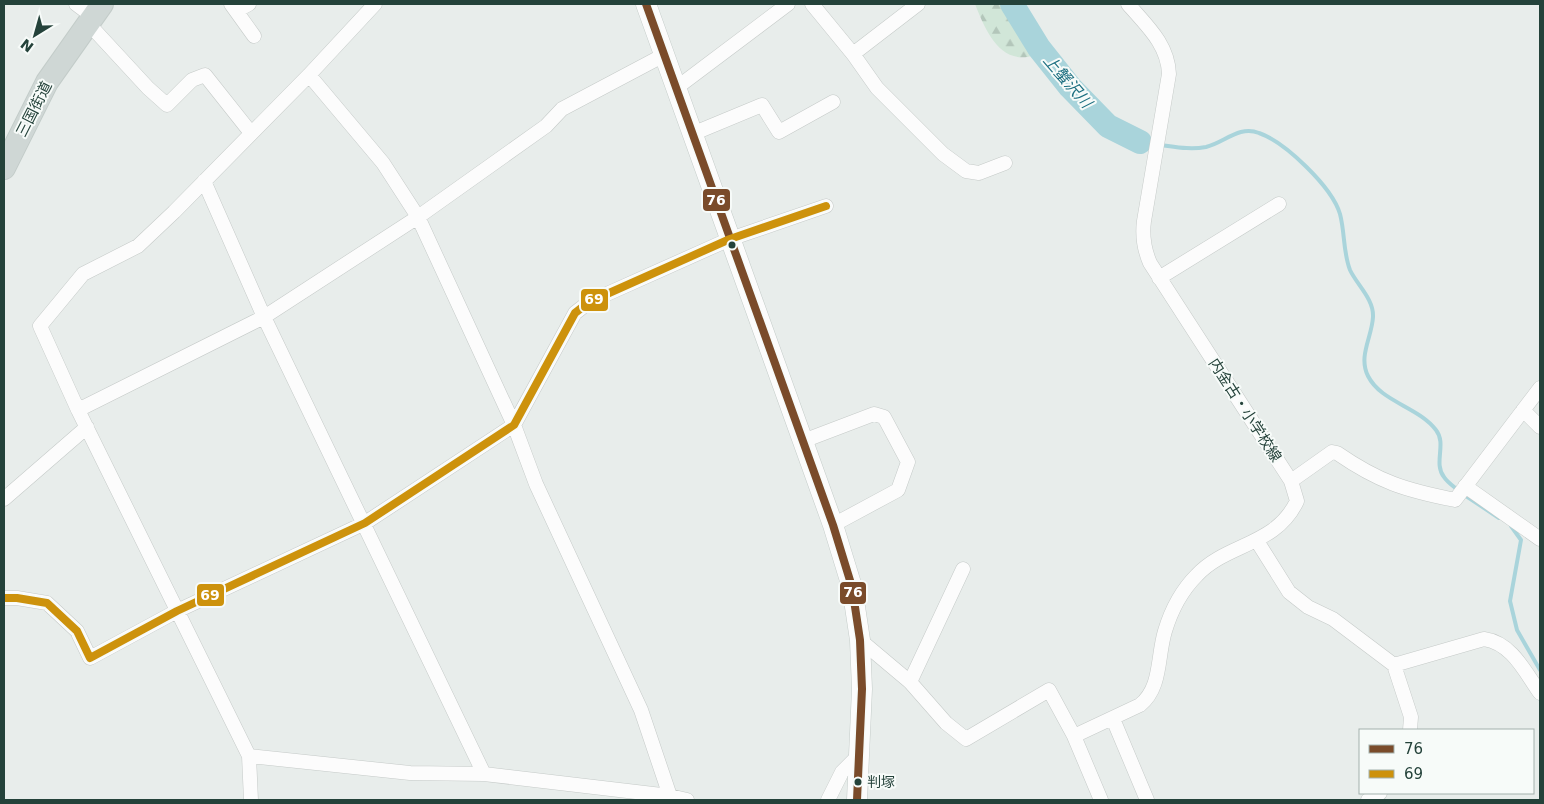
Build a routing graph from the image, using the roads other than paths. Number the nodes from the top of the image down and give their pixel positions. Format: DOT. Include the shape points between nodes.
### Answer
graph roads {
  1 [pos="249,4"];
  2 [pos="375,4"];
  3 [pos="646,4"];
  4 [pos="788,4"];
  5 [pos="812,4"];
  6 [pos="918,4"];
  7 [pos="1128,4"];
  8 [pos="234,8"];
  9 [pos="89,11"];
  10 [pos="254,36"];
  11 [pos="854,54"];
  12 [pos="664,55"];
  13 [pos="309,75"];
  14 [pos="675,89"];
  15 [pos="833,102"];
  16 [pos="251,134"];
  17 [pos="692,134"];
  18 [pos="1005,163"];
  19 [pos="4,168"];
  20 [pos="204,181"];
  21 [pos="1278,204"];
  22 [pos="826,206"];
  23 [pos="418,217"];
  24 [pos="730,239"];
  25 [pos="1159,278"];
  26 [pos="264,317"];
  27 [pos="1540,388"];
  28 [pos="78,410"];
  29 [pos="1524,410"];
  30 [pos="514,426"];
  31 [pos="87,427"];
  32 [pos="1540,427"];
  33 [pos="803,442"];
  34 [pos="1291,481"];
  35 [pos="1465,486"];
  36 [pos="4,500"];
  37 [pos="364,522"];
  38 [pos="833,525"];
  39 [pos="1540,539"];
  40 [pos="1257,541"];
  41 [pos="963,568"];
  42 [pos="4,598"];
  43 [pos="177,612"];
  44 [pos="860,640"];
  45 [pos="1394,665"];
  46 [pos="910,682"];
  47 [pos="1540,693"];
  48 [pos="1112,719"];
  49 [pos="1410,729"];
  50 [pos="1074,736"];
  51 [pos="859,754"];
  52 [pos="249,756"];
  53 [pos="484,774"];
  54 [pos="670,798"];
  55 [pos="251,800"];
  56 [pos="687,800"];
  57 [pos="828,800"];
  58 [pos="857,800"];
  59 [pos="1101,800"];
  60 [pos="1147,800"];
  1 -- 8 [label="street"];
  2 -- 13 [label="street"];
  3 -- 12 [label="main road"];
  4 -- 14 [label="street"];
  5 -- 11 [label="street"];
  6 -- 11 [label="street"];
  7 -- 25 [label="street, 内金古・小学校線" via="1163,46 1168,63 1169,74 1143,234 1146,253"];
  8 -- 10 [label="street"];
  9 -- 16 [label="street" via="148,88 167,105 192,80 205,75"];
  9 -- 19 [label="main road, 三国街道" via="47,82"];
  11 -- 18 [label="street" via="877,88 942,154 966,171 979,173"];
  12 -- 14 [label="main road"];
  12 -- 23 [label="street" via="562,109 546,126"];
  13 -- 16 [label="street"];
  13 -- 23 [label="street" via="383,164"];
  14 -- 17 [label="main road"];
  15 -- 17 [label="street" via="780,132 762,105"];
  16 -- 20 [label="street"];
  17 -- 24 [label="main road"];
  20 -- 26 [label="street"];
  20 -- 28 [label="street" via="138,246 83,274 40,326"];
  21 -- 25 [label="street"];
  22 -- 24 [label="street"];
  23 -- 26 [label="street"];
  23 -- 30 [label="street"];
  24 -- 30 [label="street" via="589,302 575,313"];
  24 -- 33 [label="main road"];
  25 -- 34 [label="street, 内金古・小学校線"];
  26 -- 28 [label="street"];
  26 -- 37 [label="street"];
  27 -- 29 [label="street"];
  28 -- 31 [label="street"];
  29 -- 32 [label="street"];
  29 -- 35 [label="street"];
  30 -- 37 [label="street"];
  30 -- 54 [label="street" via="536,484 641,710"];
  31 -- 36 [label="street"];
  31 -- 43 [label="street"];
  33 -- 38 [label="main road"];
  33 -- 38 [label="street" via="874,414 884,416 908,462 898,490"];
  34 -- 35 [label="street" via="1332,452 1407,490 1454,500"];
  34 -- 40 [label="street, 内金古・小学校線" via="1297,501 1292,511"];
  35 -- 39 [label="street"];
  37 -- 43 [label="street"];
  37 -- 53 [label="street"];
  38 -- 44 [label="main road" via="852,587"];
  40 -- 45 [label="street" via="1289,592 1308,607 1333,619"];
  40 -- 48 [label="street, 内金古・小学校線" via="1228,553 1197,575 1173,611 1164,633 1156,681 1149,698"];
  41 -- 46 [label="street"];
  42 -- 43 [label="street" via="47,603 77,631 90,658"];
  43 -- 52 [label="street"];
  44 -- 46 [label="street"];
  44 -- 51 [label="main road"];
  45 -- 47 [label="street" via="1484,639 1493,640 1511,651"];
  45 -- 49 [label="street" via="1410,717"];
  46 -- 50 [label="street" via="946,723 966,739 1049,690"];
  48 -- 50 [label="street, 内金古・小学校線"];
  48 -- 60 [label="street"];
  50 -- 59 [label="street"];
  51 -- 57 [label="street" via="842,772"];
  51 -- 58 [label="main road"];
  52 -- 53 [label="street" via="410,773"];
  52 -- 55 [label="street"];
  53 -- 54 [label="street"];
  54 -- 56 [label="street"];
}
